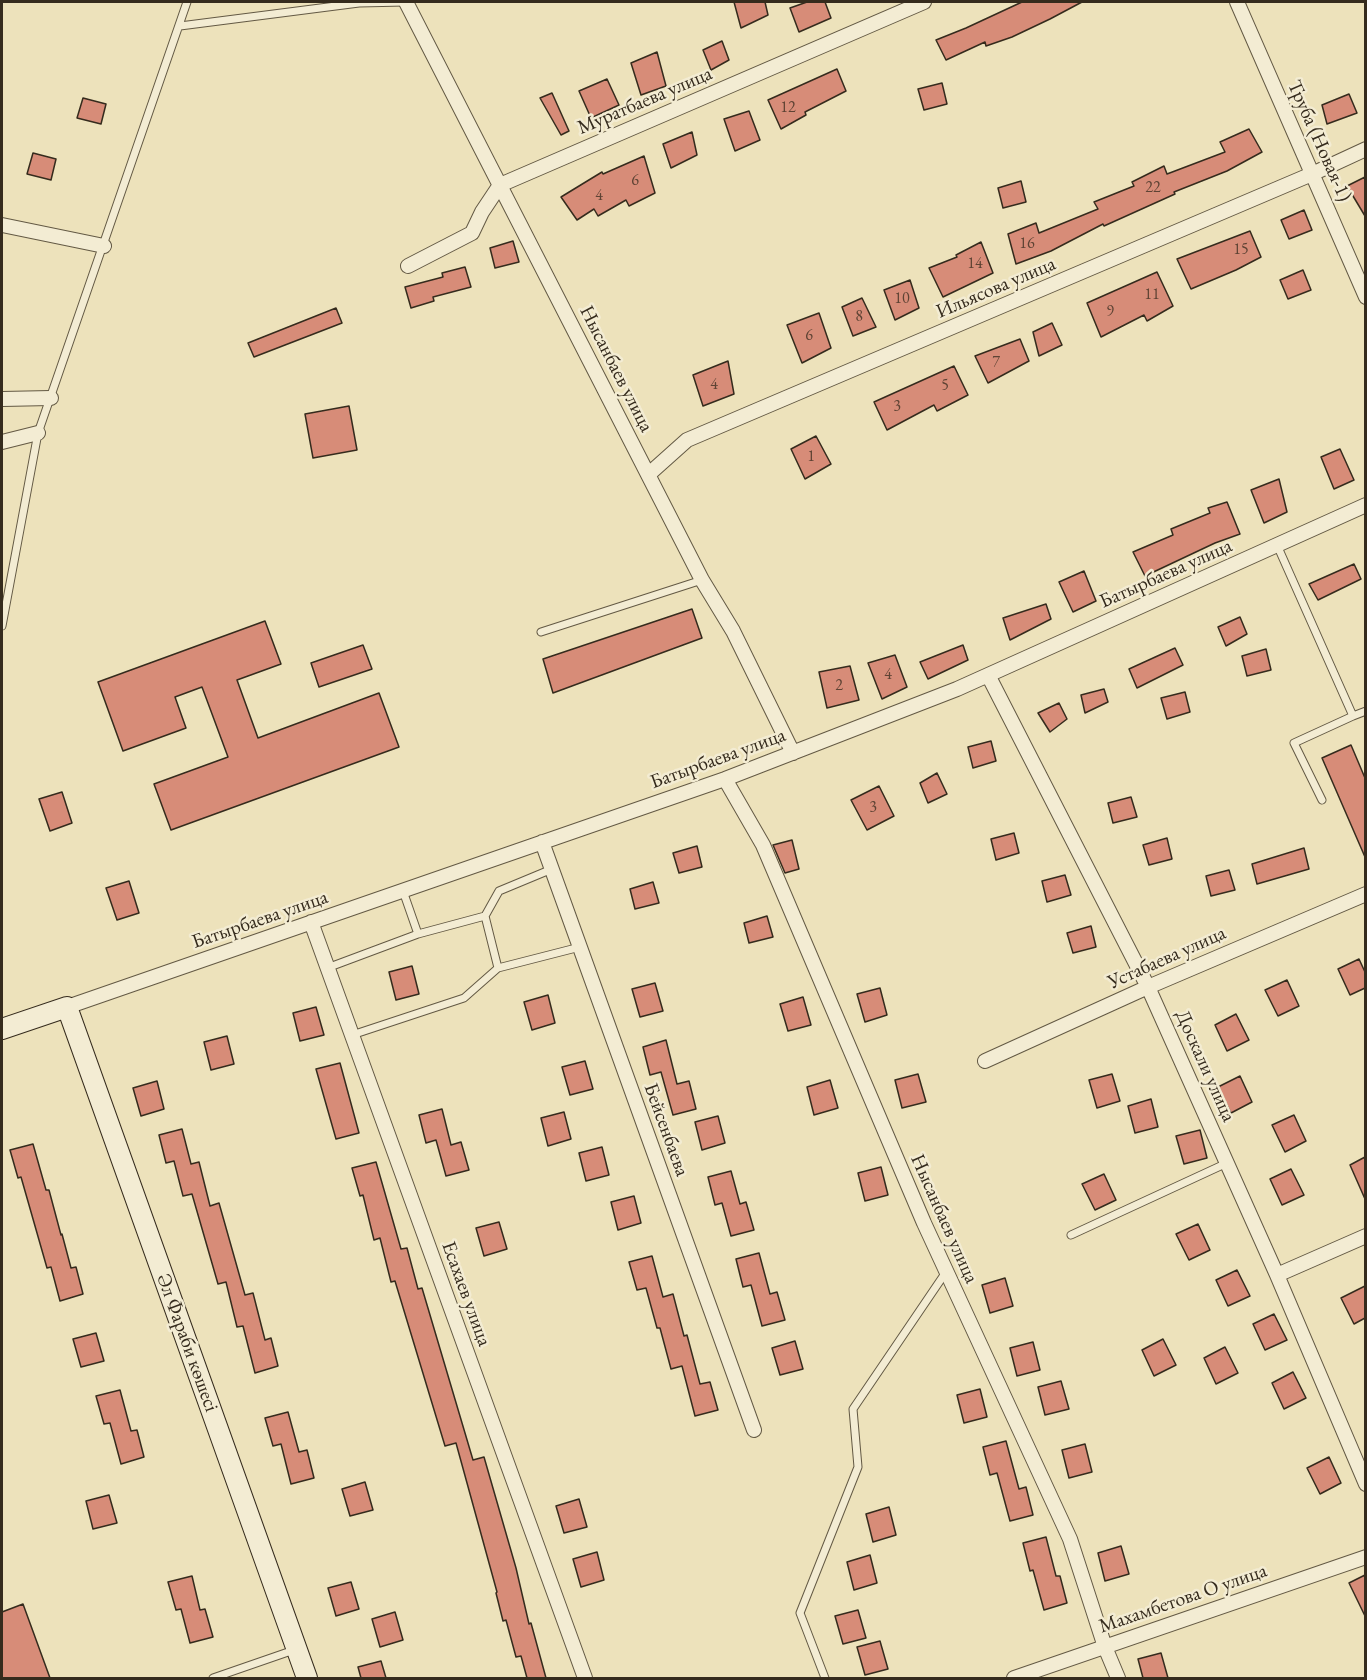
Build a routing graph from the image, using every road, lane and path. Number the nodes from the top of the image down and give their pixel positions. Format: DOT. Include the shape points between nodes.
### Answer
graph roads {
  1 [pos="188,2"];
  2 [pos="406,2"];
  3 [pos="924,2"];
  4 [pos="1237,2"];
  5 [pos="180,26"];
  6 [pos="1365,149"];
  7 [pos="1312,174"];
  8 [pos="500,184"];
  9 [pos="2,225"];
  10 [pos="104,246"];
  11 [pos="408,266"];
  12 [pos="1365,297"];
  13 [pos="51,398"];
  14 [pos="2,399"];
  15 [pos="38,433"];
  16 [pos="2,442"];
  17 [pos="649,474"];
  18 [pos="1365,505"];
  19 [pos="1277,545"];
  20 [pos="702,580"];
  21 [pos="2,626"];
  22 [pos="541,632"];
  23 [pos="988,675"];
  24 [pos="1365,711"];
  25 [pos="1353,716"];
  26 [pos="793,753"];
  27 [pos="725,779"];
  28 [pos="1322,800"];
  29 [pos="542,842"];
  30 [pos="552,869"];
  31 [pos="403,891"];
  32 [pos="1365,894"];
  33 [pos="485,916"];
  34 [pos="311,922"];
  35 [pos="418,934"];
  36 [pos="580,947"];
  37 [pos="327,968"];
  38 [pos="498,968"];
  39 [pos="1148,987"];
  40 [pos="67,1007"];
  41 [pos="2,1029"];
  42 [pos="352,1035"];
  43 [pos="986,1061"];
  44 [pos="1227,1163"];
  45 [pos="1071,1235"];
  46 [pos="1365,1236"];
  47 [pos="946,1272"];
  48 [pos="1277,1275"];
  49 [pos="754,1430"];
  50 [pos="1365,1484"];
  51 [pos="1365,1557"];
  52 [pos="1105,1647"];
  53 [pos="296,1649"];
  54 [pos="213,1678"];
  55 [pos="307,1678"];
  56 [pos="585,1678"];
  57 [pos="825,1678"];
  58 [pos="1014,1678"];
  59 [pos="1118,1678"];
  1 -- 5 [label="lane"];
  2 -- 5 [label="lane" via="359,3"];
  2 -- 8 [label="street, Нысанбаев улица"];
  3 -- 8 [label="street, Муратбаева улица"];
  4 -- 7 [label="street, Труба (Новая-1)"];
  5 -- 10 [label="lane"];
  6 -- 7 [label="street, Ильясова улица"];
  7 -- 12 [label="street, Труба (Новая-1)"];
  7 -- 17 [label="street, Ильясова улица" via="687,440"];
  8 -- 11 [label="street" via="472,233"];
  8 -- 17 [label="street, Нысанбаев улица"];
  9 -- 10 [label="street"];
  10 -- 13 [label="lane"];
  13 -- 14 [label="street"];
  13 -- 15 [label="lane"];
  15 -- 16 [label="street"];
  15 -- 21 [label="lane"];
  17 -- 20 [label="street, Нысанбаев улица"];
  18 -- 19 [label="street, Батырбаева улица"];
  19 -- 23 [label="street, Батырбаева улица"];
  19 -- 25 [label="lane"];
  20 -- 22 [label="lane"];
  20 -- 26 [label="street, Нысанбаев улица" via="733,631"];
  23 -- 26 [label="street, Батырбаева улица"];
  23 -- 39 [label="street, Доскали улица"];
  24 -- 25 [label="lane"];
  25 -- 28 [label="lane" via="1294,743"];
  26 -- 27 [label="street, Батырбаева улица"];
  27 -- 29 [label="street, Батырбаева улица"];
  27 -- 47 [label="street, Нысанбаев улица" via="763,845"];
  29 -- 30 [label="street, Бейсенбаева"];
  29 -- 31 [label="street, Батырбаева улица"];
  30 -- 33 [label="lane" via="499,891"];
  30 -- 36 [label="street, Бейсенбаева"];
  31 -- 34 [label="street, Батырбаева улица"];
  31 -- 35 [label="lane"];
  32 -- 39 [label="street, Устабаева улица"];
  33 -- 35 [label="lane"];
  33 -- 38 [label="lane"];
  34 -- 37 [label="street, Есахаев улица"];
  34 -- 40 [label="street, Батырбаева улица"];
  35 -- 37 [label="lane"];
  36 -- 38 [label="lane"];
  36 -- 49 [label="street, Бейсенбаева"];
  37 -- 42 [label="street, Есахаев улица"];
  38 -- 42 [label="lane" via="464,998"];
  39 -- 43 [label="street, Устабаева улица"];
  39 -- 44 [label="street, Доскали улица"];
  40 -- 41 [label="street"];
  40 -- 53 [label="street, Әл Фараби көшесі"];
  42 -- 56 [label="street, Есахаев улица"];
  44 -- 45 [label="lane"];
  44 -- 48 [label="street, Доскали улица"];
  46 -- 48 [label="street"];
  47 -- 52 [label="street, Нысанбаев улица" via="1070,1539"];
  47 -- 57 [label="lane" via="853,1409 858,1467 801,1614"];
  48 -- 50 [label="street, Доскали улица"];
  51 -- 52 [label="street, Махамбетова О улица"];
  52 -- 58 [label="street, Махамбетова О улица"];
  52 -- 59 [label="street, Нысанбаев улица"];
  53 -- 54 [label="lane"];
  53 -- 55 [label="street, Әл Фараби көшесі"];
}
